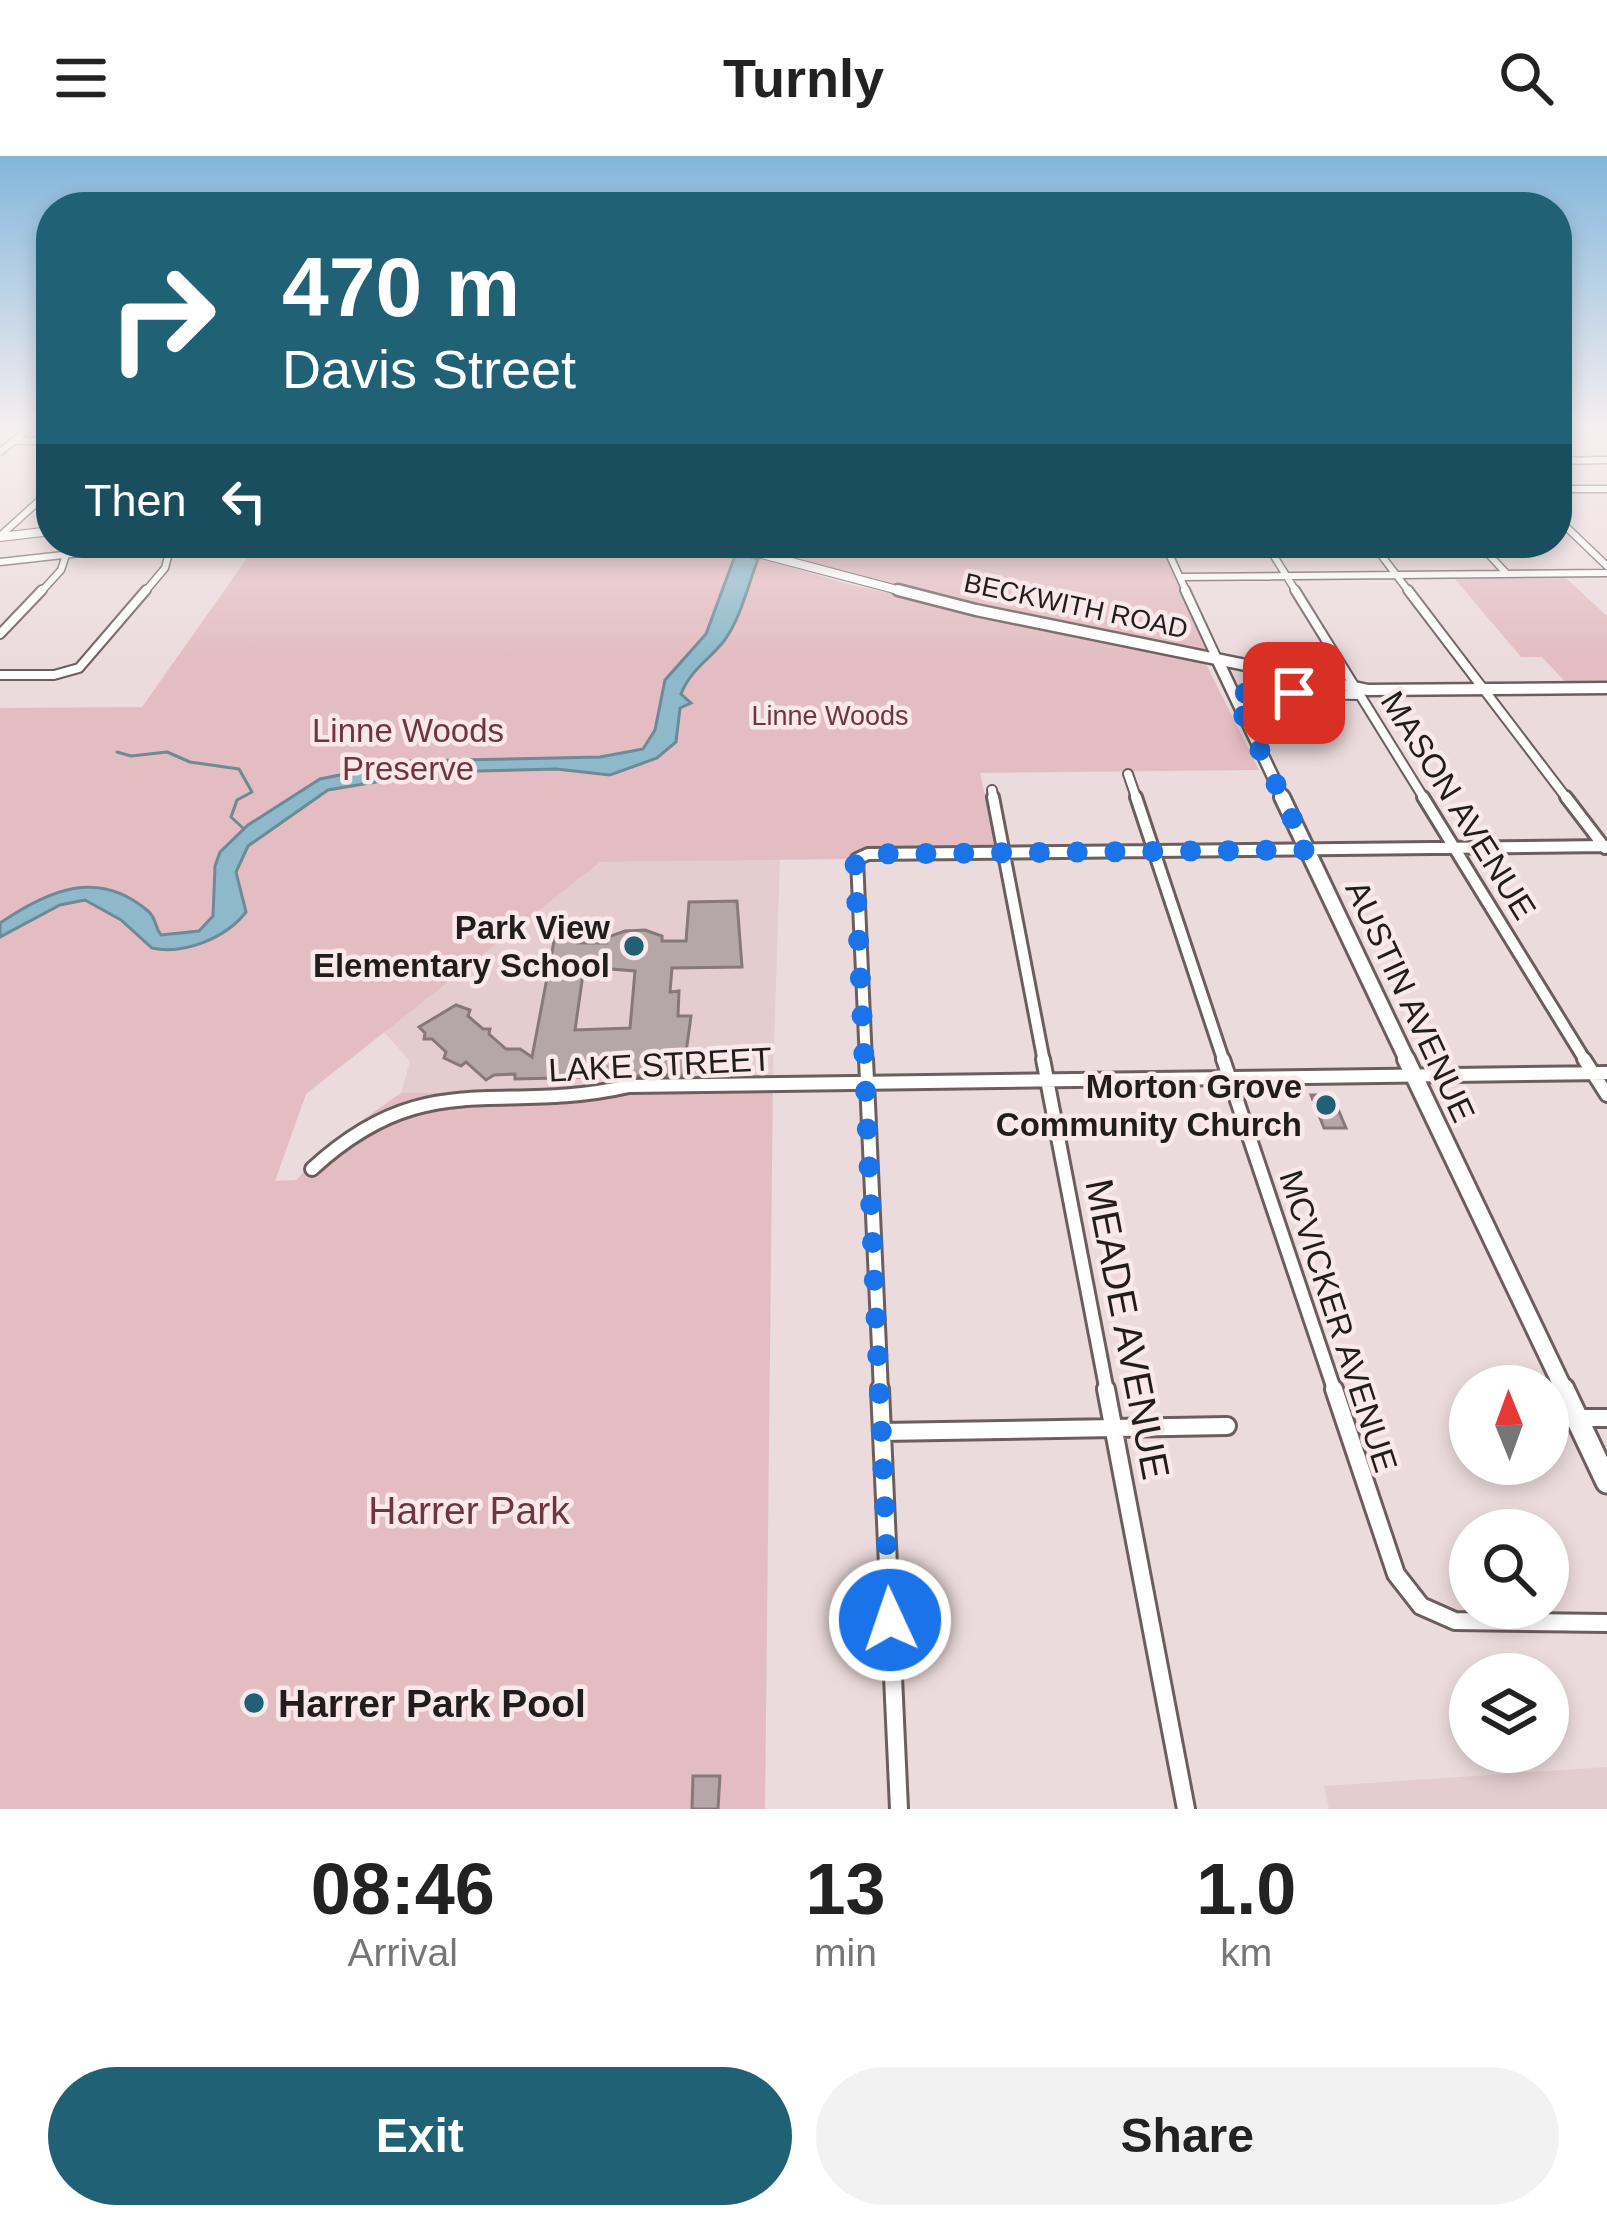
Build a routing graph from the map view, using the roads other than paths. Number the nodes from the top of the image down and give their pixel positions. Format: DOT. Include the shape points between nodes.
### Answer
graph roads {
  1 [pos="35,504"];
  2 [pos="36,532"];
  3 [pos="1572,533"];
  4 [pos="0,536"];
  5 [pos="38,558"];
  6 [pos="65,558"];
  7 [pos="166,558"];
  8 [pos="776,558"];
  9 [pos="1172,558"];
  10 [pos="1275,558"];
  11 [pos="1383,558"];
  12 [pos="1492,558"];
  13 [pos="0,562"];
  14 [pos="1607,569"];
  15 [pos="1507,574"];
  16 [pos="1396,575"];
  17 [pos="1286,576"];
  18 [pos="1181,577"];
  19 [pos="0,634"];
  20 [pos="1219,661"];
  21 [pos="0,675"];
  22 [pos="1607,688"];
  23 [pos="1484,689"];
  24 [pos="1357,691"];
  25 [pos="1233,693"];
  26 [pos="1128,773"];
  27 [pos="992,790"];
  28 [pos="1454,848"];
  29 [pos="1606,848"];
  30 [pos="1307,850"];
  31 [pos="1155,852"];
  32 [pos="1005,853"];
  33 [pos="1600,1073"];
  34 [pos="1413,1076"];
  35 [pos="1231,1078"];
  36 [pos="1048,1081"];
  37 [pos="865,1083"];
  38 [pos="1607,1095"];
  39 [pos="312,1169"];
  40 [pos="1577,1418"];
  41 [pos="1607,1418"];
  42 [pos="1227,1426"];
  43 [pos="1112,1428"];
  44 [pos="882,1432"];
  45 [pos="1607,1482"];
  46 [pos="1607,1622"];
  47 [pos="899,1809"];
  48 [pos="1186,1809"];
  1 -- 4 [label="street"];
  2 -- 4 [label="street"];
  3 -- 14 [label="street"];
  5 -- 13 [label="street"];
  6 -- 19 [label="street"];
  7 -- 21 [label="street" via="85,664 71,672"];
  8 -- 20 [label="street, BECKWITH ROAD"];
  9 -- 18 [label="street, AUSTIN AVENUE"];
  10 -- 17 [label="street, MASON AVENUE"];
  11 -- 16 [label="street"];
  12 -- 15 [label="street"];
  14 -- 15 [label="street"];
  15 -- 16 [label="street"];
  16 -- 17 [label="street"];
  16 -- 23 [label="street"];
  17 -- 18 [label="street"];
  17 -- 24 [label="street, MASON AVENUE"];
  18 -- 20 [label="street, AUSTIN AVENUE"];
  20 -- 24 [label="street, BECKWITH ROAD"];
  20 -- 25 [label="street, AUSTIN AVENUE"];
  22 -- 23 [label="street, BECKWITH ROAD"];
  23 -- 24 [label="street, BECKWITH ROAD"];
  23 -- 29 [label="street"];
  24 -- 25 [label="street"];
  24 -- 28 [label="street, MASON AVENUE"];
  25 -- 30 [label="street, AUSTIN AVENUE"];
  26 -- 31 [label="street, MCVICKER AVENUE"];
  27 -- 32 [label="street, MEADE AVENUE"];
  28 -- 29 [label="street"];
  28 -- 30 [label="street"];
  28 -- 33 [label="street, MASON AVENUE"];
  30 -- 31 [label="street"];
  30 -- 34 [label="street, AUSTIN AVENUE"];
  31 -- 32 [label="street"];
  31 -- 35 [label="street, MCVICKER AVENUE"];
  32 -- 36 [label="street, MEADE AVENUE"];
  32 -- 37 [label="street" via="857,859"];
  33 -- 34 [label="street, LAKE STREET"];
  33 -- 38 [label="street, MASON AVENUE"];
  34 -- 35 [label="street, LAKE STREET"];
  34 -- 40 [label="street, AUSTIN AVENUE"];
  35 -- 36 [label="street, LAKE STREET"];
  35 -- 46 [label="street, MCVICKER AVENUE" via="1387,1554 1406,1591 1437,1616 1478,1624"];
  36 -- 37 [label="street, LAKE STREET"];
  36 -- 43 [label="street, MEADE AVENUE"];
  37 -- 39 [label="street, LAKE STREET" via="629,1086 580,1097 422,1101 364,1127"];
  37 -- 44 [label="street"];
  40 -- 41 [label="street"];
  40 -- 45 [label="street, AUSTIN AVENUE"];
  42 -- 43 [label="street"];
  43 -- 44 [label="street"];
  43 -- 48 [label="street, MEADE AVENUE"];
  44 -- 47 [label="street"];
}
